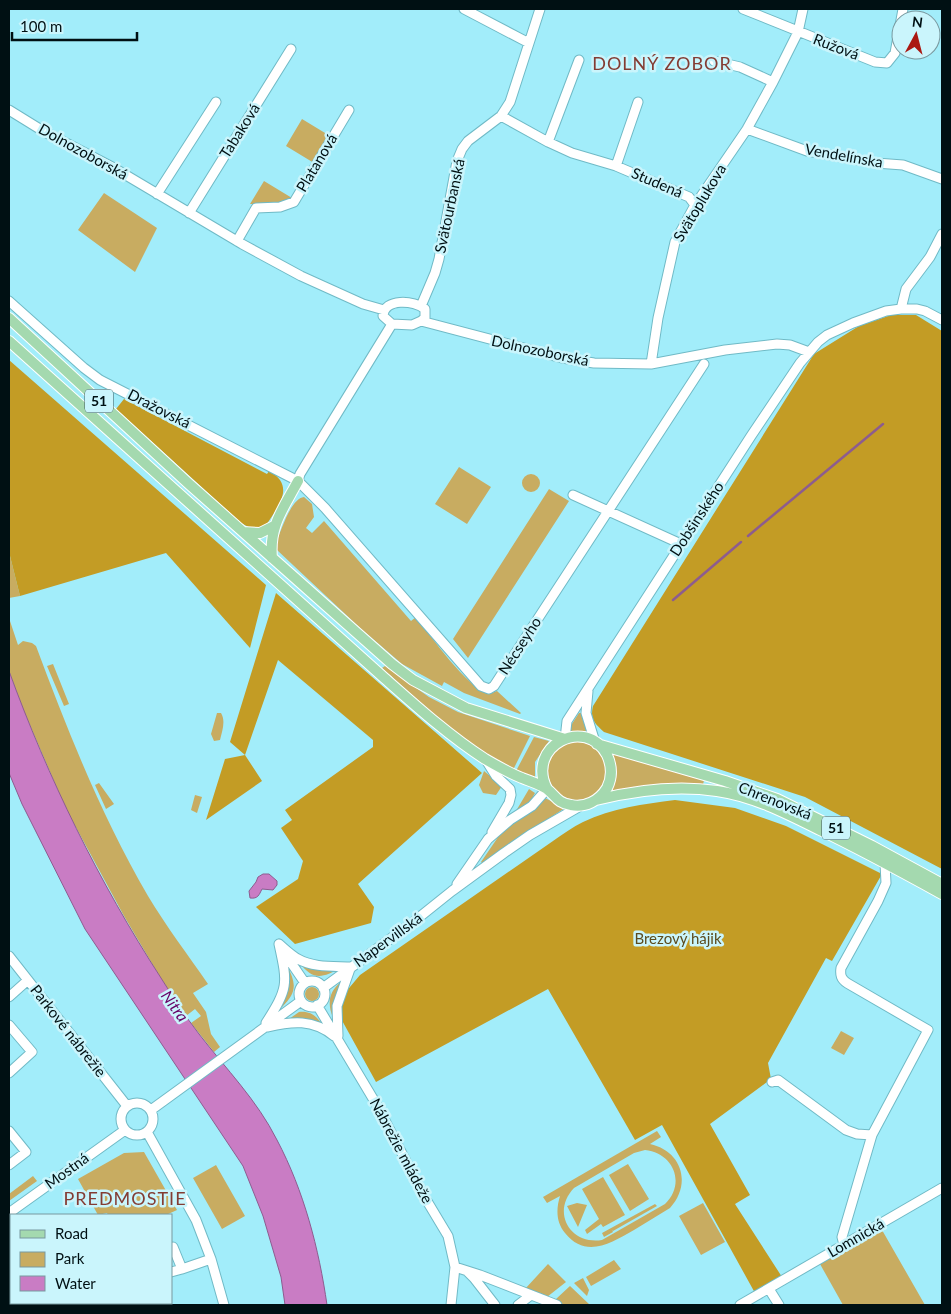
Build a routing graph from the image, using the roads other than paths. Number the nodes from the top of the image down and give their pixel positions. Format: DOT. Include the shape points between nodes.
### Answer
graph roads {
  1 [pos="464,9"];
  2 [pos="540,9"];
  3 [pos="744,9"];
  4 [pos="803,9"];
  5 [pos="798,32"];
  6 [pos="529,43"];
  7 [pos="291,48"];
  8 [pos="891,58"];
  9 [pos="579,60"];
  10 [pos="714,61"];
  11 [pos="773,82"];
  12 [pos="216,102"];
  13 [pos="638,102"];
  14 [pos="9,110"];
  15 [pos="349,110"];
  16 [pos="501,116"];
  17 [pos="747,130"];
  18 [pos="548,142"];
  19 [pos="616,166"];
  20 [pos="942,179"];
  21 [pos="157,194"];
  22 [pos="695,205"];
  23 [pos="189,213"];
  24 [pos="942,234"];
  25 [pos="237,241"];
  26 [pos="9,301"];
  27 [pos="421,306"];
  28 [pos="901,309"];
  29 [pos="384,310"];
  30 [pos="9,318"];
  31 [pos="942,320"];
  32 [pos="421,321"];
  33 [pos="392,324"];
  34 [pos="9,341"];
  35 [pos="809,352"];
  36 [pos="651,364"];
  37 [pos="704,364"];
  38 [pos="298,482"];
  39 [pos="574,495"];
  40 [pos="609,510"];
  41 [pos="274,526"];
  42 [pos="243,532"];
  43 [pos="681,544"];
  44 [pos="272,558"];
  45 [pos="588,689"];
  46 [pos="565,739"];
  47 [pos="596,743"];
  48 [pos="486,760"];
  49 [pos="547,789"];
  50 [pos="595,800"];
  51 [pos="582,805"];
  52 [pos="488,839"];
  53 [pos="885,863"];
  54 [pos="942,884"];
  55 [pos="452,891"];
  56 [pos="942,894"];
  57 [pos="279,944"];
  58 [pos="9,956"];
  59 [pos="352,967"];
  60 [pos="28,980"];
  61 [pos="305,983"];
  62 [pos="323,988"];
  63 [pos="9,997"];
  64 [pos="301,1001"];
  65 [pos="317,1005"];
  66 [pos="9,1025"];
  67 [pos="263,1028"];
  68 [pos="338,1039"];
  69 [pos="9,1073"];
  70 [pos="772,1082"];
  71 [pos="127,1106"];
  72 [pos="151,1110"];
  73 [pos="125,1130"];
  74 [pos="9,1131"];
  75 [pos="147,1132"];
  76 [pos="872,1135"];
  77 [pos="9,1165"];
  78 [pos="942,1188"];
  79 [pos="9,1213"];
  80 [pos="844,1245"];
  81 [pos="173,1247"];
  82 [pos="212,1259"];
  83 [pos="455,1267"];
  84 [pos="182,1268"];
  85 [pos="172,1272"];
  86 [pos="468,1272"];
  87 [pos="769,1289"];
  88 [pos="537,1299"];
  89 [pos="224,1305"];
  90 [pos="451,1305"];
  91 [pos="495,1305"];
  92 [pos="518,1305"];
  93 [pos="557,1305"];
  94 [pos="740,1305"];
  95 [pos="779,1305"];
  1 -- 6 [label="street"];
  2 -- 6 [label="street, Svätourbanská"];
  3 -- 5 [label="street, Ružová"];
  4 -- 5 [label="street, Svätoplukova"];
  5 -- 8 [label="street, Ružová" via="875,62 887,63"];
  5 -- 11 [label="street, Svätoplukova"];
  6 -- 16 [label="street, Svätourbanská" via="513,95"];
  7 -- 23 [label="street, Tabaková"];
  9 -- 18 [label="street"];
  10 -- 11 [label="street"];
  11 -- 17 [label="street, Svätoplukova"];
  12 -- 21 [label="street"];
  13 -- 19 [label="street, Studená"];
  14 -- 21 [label="street, Dolnozoborská"];
  15 -- 25 [label="street, Platanová" via="294,202 280,207 256,208"];
  16 -- 18 [label="street, Studená"];
  16 -- 27 [label="street, Svätourbanská" via="462,149 437,266"];
  17 -- 20 [label="street, Vendelínska" via="807,151 903,165"];
  17 -- 22 [label="street, Svätoplukova"];
  18 -- 19 [label="street, Studená"];
  19 -- 22 [label="street, Studená" via="689,196"];
  21 -- 23 [label="street, Dolnozoborská"];
  22 -- 36 [label="street, Svätoplukova" via="675,242"];
  23 -- 25 [label="street, Dolnozoborská"];
  24 -- 28 [label="street" via="930,257 906,289"];
  25 -- 29 [label="street, Dolnozoborská" via="300,276"];
  26 -- 38 [label="street, Dražovská" via="100,380"];
  27 -- 29 [label="street" via="394,303"];
  27 -- 32 [label="street" via="426,314"];
  28 -- 31 [label="street, Dobšinského" via="925,311"];
  28 -- 35 [label="street, Dobšinského" via="886,311 827,335"];
  29 -- 33 [label="street" via="383,316"];
  30 -- 42 [label="main road, 51"];
  32 -- 33 [label="street, Dolnozoborská" via="412,325"];
  32 -- 36 [label="street, Dolnozoborská" via="562,358 594,363"];
  33 -- 38 [label="street"];
  34 -- 48 [label="main road, 51" via="420,710"];
  35 -- 36 [label="street, Dolnozoborská" via="790,344 777,344"];
  35 -- 43 [label="street, Dobšinského"];
  37 -- 40 [label="street, Nécseyho"];
  38 -- 40 [label="street, Nécseyho" via="481,686 489,689"];
  38 -- 41 [label="main road"];
  39 -- 40 [label="street"];
  40 -- 43 [label="street"];
  41 -- 42 [label="main road" via="260,533"];
  41 -- 44 [label="main road"];
  42 -- 44 [label="main road, 51"];
  43 -- 45 [label="street, Dobšinského"];
  44 -- 46 [label="main road, 51" via="413,680 466,708"];
  45 -- 46 [label="street, Dobšinského" via="567,721"];
  45 -- 47 [label="street, Dobšinského" via="586,713"];
  46 -- 47 [label="main road, 51" via="580,737"];
  46 -- 49 [label="main road" via="552,747 544,761 542,777"];
  47 -- 50 [label="main road" via="608,757 611,772 607,788"];
  47 -- 54 [label="main road, Chrenovská / 51" via="778,799"];
  48 -- 49 [label="main road, 51"];
  48 -- 52 [label="street" via="510,789 511,795 510,803"];
  49 -- 51 [label="main road, 51" via="562,802"];
  49 -- 52 [label="street, Napervillská" via="532,806"];
  50 -- 51 [label="main road, 51"];
  50 -- 53 [label="main road, Chrenovská / 51" via="649,790 720,791 788,814"];
  51 -- 55 [label="street, Napervillská" via="530,835"];
  52 -- 55 [label="street, Napervillská"];
  53 -- 56 [label="main road, Chrenovská / 51"];
  53 -- 76 [label="street" via="886,883 840,974 847,983 928,1030"];
  55 -- 59 [label="street, Napervillská"];
  57 -- 59 [label="street" via="299,960 311,964"];
  57 -- 61 [label="street"];
  57 -- 67 [label="street" via="286,978 283,994"];
  58 -- 60 [label="street, Parkové nábrežie"];
  59 -- 62 [label="street, Napervillská"];
  59 -- 68 [label="street" via="337,1006"];
  60 -- 63 [label="street"];
  60 -- 71 [label="street, Parkové nábrežie"];
  61 -- 62 [label="street" via="315,982"];
  61 -- 64 [label="street" via="299,993"];
  62 -- 65 [label="street" via="324,998"];
  64 -- 65 [label="street" via="308,1006"];
  64 -- 67 [label="street"];
  65 -- 68 [label="street, Nábrežie mládeže"];
  66 -- 69 [label="street" via="32,1052"];
  67 -- 68 [label="street" via="301,1022 326,1029"];
  67 -- 72 [label="street"];
  68 -- 83 [label="street, Nábrežie mládeže" via="448,1236"];
  70 -- 76 [label="street" via="778,1080 846,1130"];
  71 -- 72 [label="street" via="140,1103"];
  71 -- 73 [label="street" via="120,1119"];
  72 -- 75 [label="street" via="153,1122"];
  73 -- 75 [label="street" via="136,1135"];
  73 -- 79 [label="street, Mostná"];
  74 -- 77 [label="street" via="26,1152"];
  75 -- 82 [label="street" via="191,1208"];
  76 -- 80 [label="street" via="842,1237"];
  78 -- 80 [label="street, Lomnická"];
  80 -- 87 [label="street, Lomnická"];
  81 -- 84 [label="street"];
  82 -- 84 [label="street"];
  82 -- 89 [label="street"];
  83 -- 86 [label="street"];
  83 -- 90 [label="street, Nábrežie mládeže"];
  84 -- 85 [label="street"];
  86 -- 88 [label="street"];
  86 -- 91 [label="street"];
  87 -- 94 [label="street, Lomnická"];
  87 -- 95 [label="street"];
  88 -- 92 [label="street"];
  88 -- 93 [label="street"];
}
